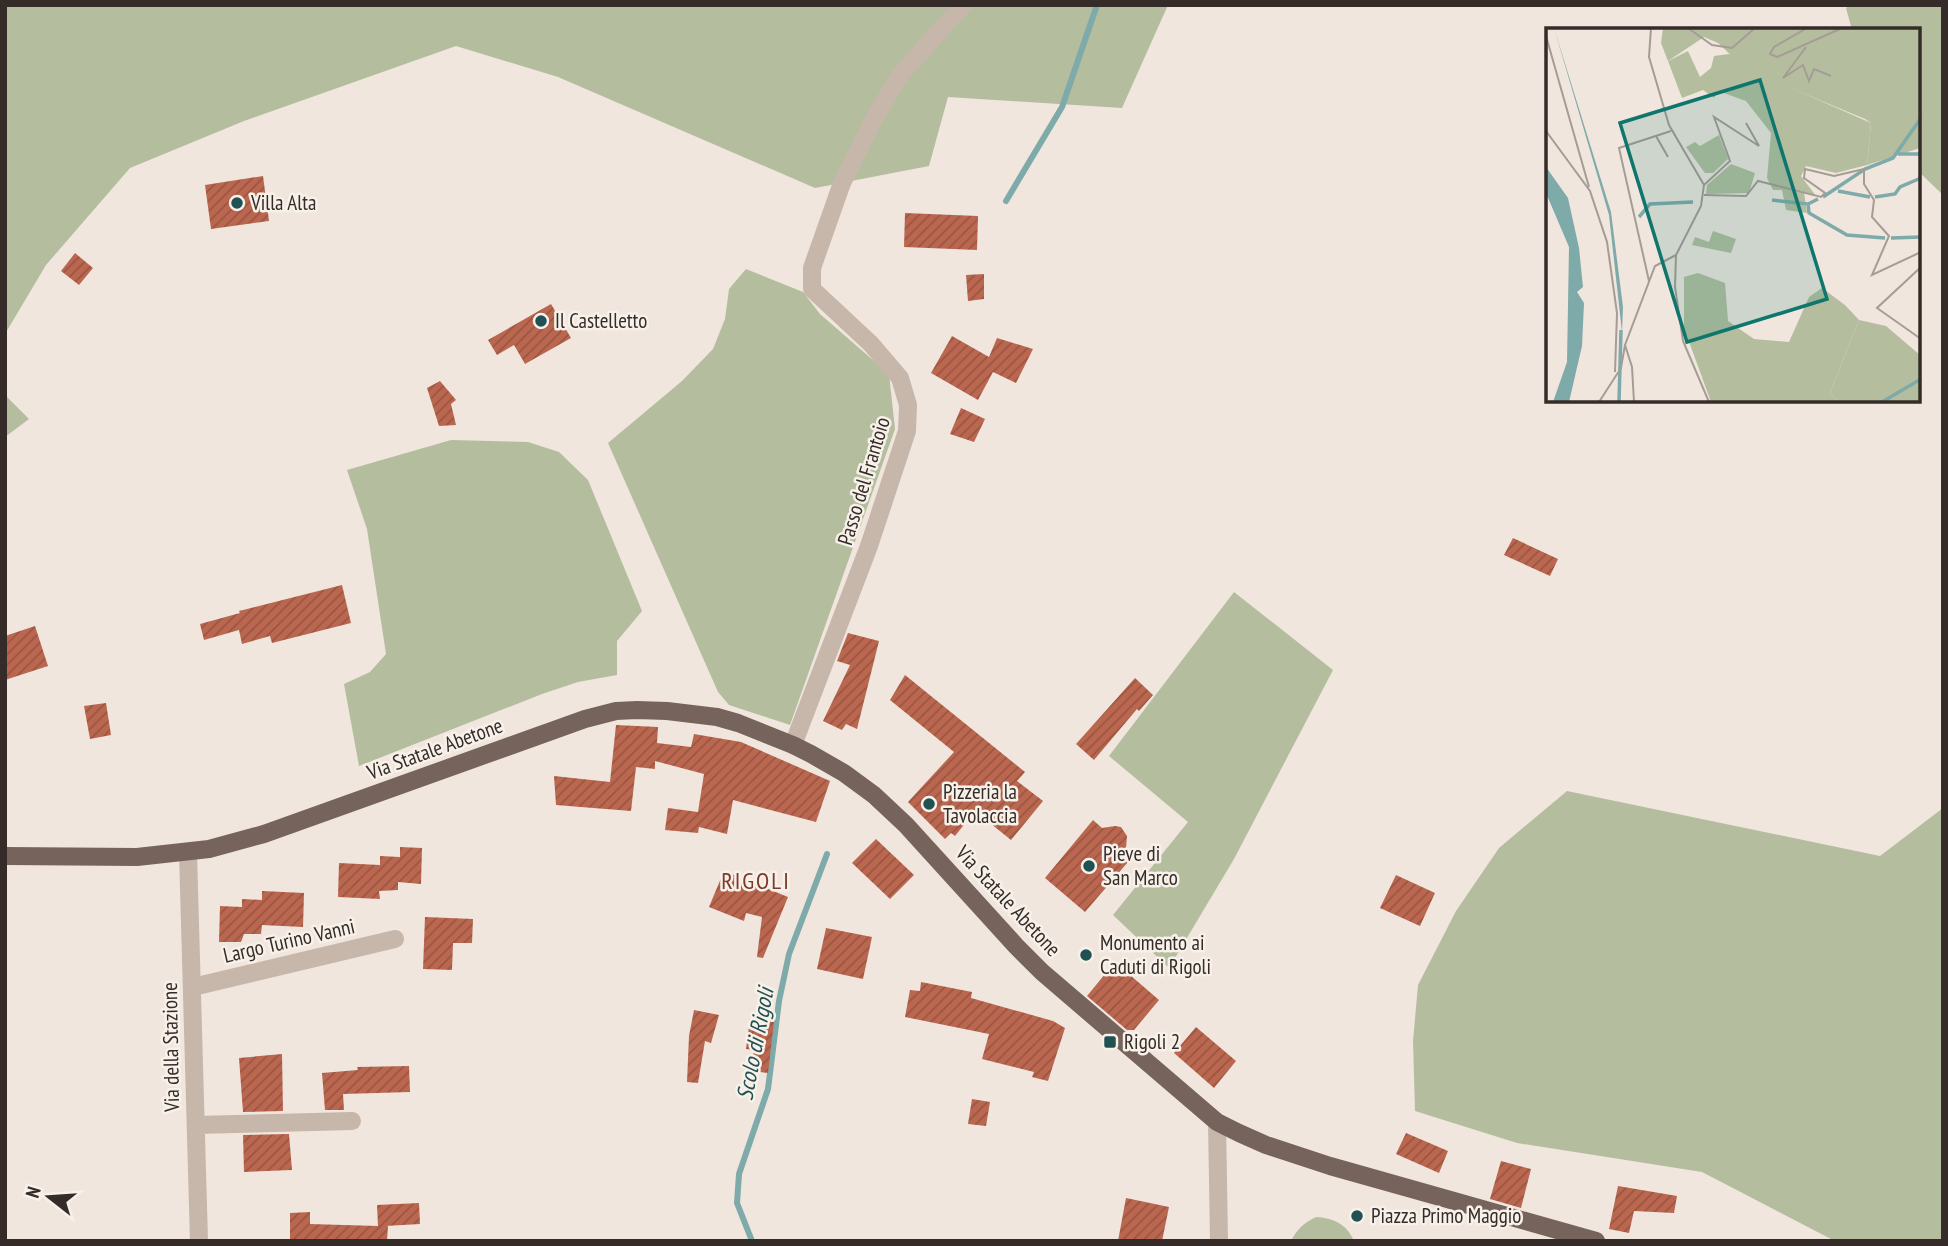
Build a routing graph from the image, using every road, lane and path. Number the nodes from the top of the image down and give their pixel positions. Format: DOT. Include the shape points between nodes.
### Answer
graph roads {
  1 [pos="963,5"];
  2 [pos="793,745"];
  3 [pos="188,852"];
  4 [pos="5,856"];
  5 [pos="395,939"];
  6 [pos="193,987"];
  7 [pos="352,1121"];
  8 [pos="1217,1122"];
  9 [pos="196,1125"];
  10 [pos="199,1241"];
  11 [pos="1219,1241"];
  12 [pos="1596,1241"];
  1 -- 2 [label="street, Passo del Frantoio" via="901,74 876,115 842,183 812,268 812,289 900,378 908,405 907,431"];
  2 -- 3 [label="main road, Via Statale Abetone" via="717,717 616,711 264,834"];
  2 -- 8 [label="main road, Via Statale Abetone" via="874,795 1042,972"];
  3 -- 4 [label="main road, Via Statale Abetone" via="107,858"];
  3 -- 6 [label="street, Via della Stazione"];
  5 -- 6 [label="street, Largo Turino Vanni"];
  6 -- 9 [label="street, Via della Stazione"];
  7 -- 9 [label="street"];
  8 -- 11 [label="street"];
  8 -- 12 [label="main road, Via Statale Abetone" via="1266,1145 1330,1166"];
  9 -- 10 [label="street, Via della Stazione"];
}
